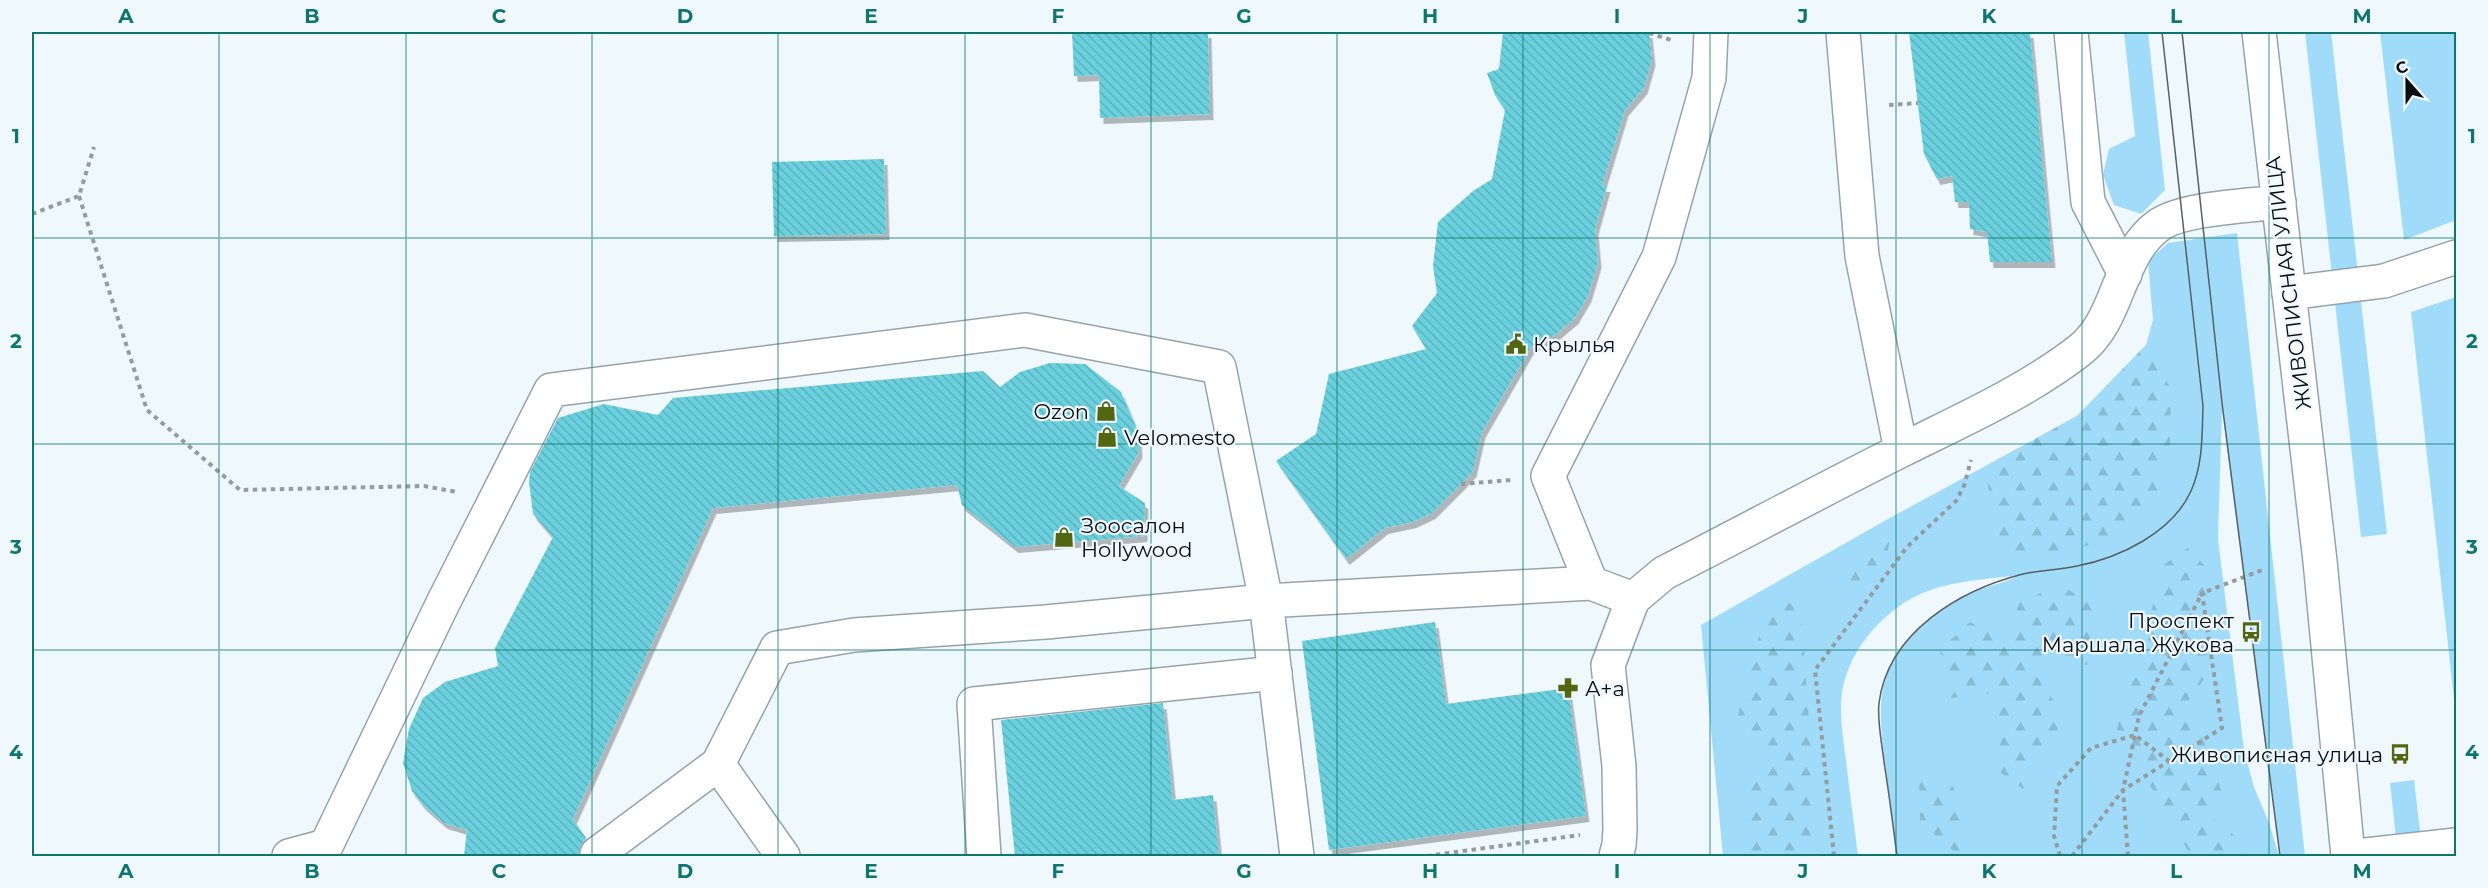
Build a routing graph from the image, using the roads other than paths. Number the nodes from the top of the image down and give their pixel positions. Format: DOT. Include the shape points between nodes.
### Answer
graph roads {
  1 [pos="1711,32"];
  2 [pos="1843,32"];
  3 [pos="2071,32"];
  4 [pos="2259,32"];
  5 [pos="2278,202"];
  6 [pos="2457,257"];
  7 [pos="2125,274"];
  8 [pos="2289,293"];
  9 [pos="1901,450"];
  10 [pos="1591,583"];
  11 [pos="1633,599"];
  12 [pos="1266,601"];
  13 [pos="1275,673"];
  14 [pos="718,764"];
  15 [pos="2457,845"];
  16 [pos="1620,847"];
  17 [pos="329,851"];
  18 [pos="597,854"];
  19 [pos="289,856"];
  20 [pos="783,856"];
  21 [pos="984,856"];
  22 [pos="1297,856"];
  23 [pos="2348,856"];
  24 [pos="2357,856"];
  1 -- 10 [label="street" via="1708,78 1659,257 1548,476"];
  2 -- 9 [label="street" via="1862,256"];
  3 -- 7 [label="street" via="2088,202"];
  4 -- 5 [label="street, ЖИВОПИСНАЯ УЛИЦА"];
  5 -- 7 [label="street" via="2201,212 2159,225 2138,248"];
  5 -- 8 [label="street, ЖИВОПИСНАЯ УЛИЦА"];
  6 -- 8 [label="street" via="2384,281"];
  7 -- 9 [label="street" via="2103,323 2082,349 1984,410"];
  8 -- 23 [label="street, ЖИВОПИСНАЯ УЛИЦА"];
  9 -- 11 [label="street" via="1664,573"];
  10 -- 11 [label="street"];
  10 -- 12 [label="street"];
  11 -- 16 [label="street" via="1608,665 1619,766"];
  12 -- 13 [label="street"];
  12 -- 14 [label="street" via="854,635 777,648"];
  12 -- 17 [label="street" via="1219,367 1025,330 551,390 443,603"];
  13 -- 21 [label="street" via="974,704"];
  13 -- 22 [label="street"];
  14 -- 18 [label="street"];
  14 -- 20 [label="street"];
  15 -- 24 [label="street"];
  17 -- 19 [label="street"];
}
